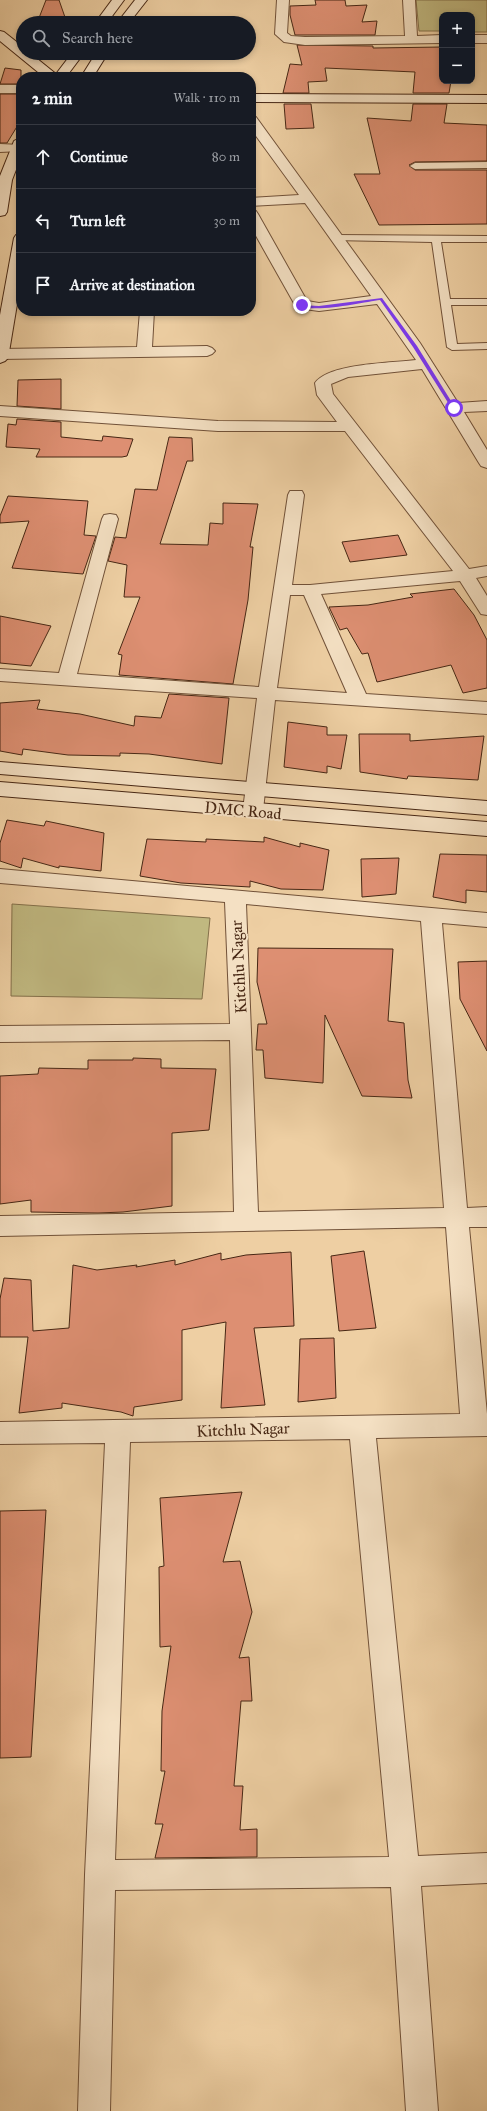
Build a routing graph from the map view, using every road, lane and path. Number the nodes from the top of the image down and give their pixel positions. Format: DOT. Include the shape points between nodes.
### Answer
graph roads {
  1 [pos="118,0"];
  2 [pos="141,0"];
  3 [pos="283,0"];
  4 [pos="409,0"];
  5 [pos="106,16"];
  6 [pos="128,16"];
  7 [pos="0,35"];
  8 [pos="411,39"];
  9 [pos="439,39"];
  10 [pos="475,39"];
  11 [pos="487,39"];
  12 [pos="16,48"];
  13 [pos="31,60"];
  14 [pos="73,60"];
  15 [pos="98,60"];
  16 [pos="46,72"];
  17 [pos="64,72"];
  18 [pos="90,72"];
  19 [pos="0,89"];
  20 [pos="16,89"];
  21 [pos="256,98"];
  22 [pos="487,98"];
  23 [pos="258,139"];
  24 [pos="16,145"];
  25 [pos="0,148"];
  26 [pos="16,154"];
  27 [pos="487,165"];
  28 [pos="415,166"];
  29 [pos="309,199"];
  30 [pos="256,202"];
  31 [pos="0,212"];
  32 [pos="256,223"];
  33 [pos="336,238"];
  34 [pos="436,239"];
  35 [pos="487,239"];
  36 [pos="16,266"];
  37 [pos="381,299"];
  38 [pos="446,302"];
  39 [pos="487,302"];
  40 [pos="147,316"];
  41 [pos="487,346"];
  42 [pos="207,351"];
  43 [pos="144,352"];
  44 [pos="0,354"];
  45 [pos="0,358"];
  46 [pos="426,364"];
  47 [pos="487,406"];
  48 [pos="454,408"];
  49 [pos="0,411"];
  50 [pos="350,426"];
  51 [pos="487,463"];
  52 [pos="296,495"];
  53 [pos="110,519"];
  54 [pos="487,571"];
  55 [pos="465,575"];
  56 [pos="282,590"];
  57 [pos="310,590"];
  58 [pos="487,610"];
  59 [pos="0,675"];
  60 [pos="67,679"];
  61 [pos="267,692"];
  62 [pos="359,699"];
  63 [pos="487,708"];
  64 [pos="0,768"];
  65 [pos="0,789"];
  66 [pos="256,789"];
  67 [pos="487,808"];
  68 [pos="253,810"];
  69 [pos="487,829"];
  70 [pos="0,876"];
  71 [pos="235,896"];
  72 [pos="431,915"];
  73 [pos="487,920"];
  74 [pos="241,1032"];
  75 [pos="0,1034"];
  76 [pos="487,1217"];
  77 [pos="456,1218"];
  78 [pos="246,1221"];
  79 [pos="0,1226"];
  80 [pos="481,1425"];
  81 [pos="362,1426"];
  82 [pos="118,1432"];
  83 [pos="0,1434"];
  84 [pos="487,1868"];
  85 [pos="405,1872"];
  86 [pos="100,1875"];
  87 [pos="94,2111"];
  88 [pos="422,2111"];
  1 -- 5 [label="street"];
  2 -- 6 [label="street"];
  3 -- 8 [label="street" via="282,34 288,39"];
  4 -- 8 [label="street"];
  7 -- 12 [label="street"];
  8 -- 9 [label="street"];
  10 -- 11 [label="street"];
  13 -- 16 [label="street"];
  14 -- 17 [label="street"];
  15 -- 18 [label="street"];
  19 -- 20 [label="street"];
  21 -- 22 [label="street"];
  23 -- 29 [label="street"];
  24 -- 25 [label="street"];
  26 -- 31 [label="street" via="5,180"];
  27 -- 28 [label="lane"];
  29 -- 30 [label="street"];
  29 -- 33 [label="street"];
  32 -- 37 [label="street" via="302,305 319,307"];
  33 -- 34 [label="lane"];
  33 -- 37 [label="street"];
  34 -- 35 [label="lane"];
  34 -- 38 [label="lane"];
  36 -- 44 [label="street"];
  37 -- 46 [label="street"];
  38 -- 39 [label="lane"];
  38 -- 41 [label="lane" via="452,347"];
  40 -- 43 [label="street"];
  42 -- 43 [label="street"];
  43 -- 44 [label="street"];
  44 -- 45 [label="street"];
  46 -- 48 [label="street"];
  46 -- 50 [label="street" via="346,374 323,383 325,395"];
  47 -- 48 [label="street"];
  48 -- 51 [label="street"];
  49 -- 50 [label="street" via="236,427 305,429"];
  50 -- 55 [label="street"];
  52 -- 56 [label="street"];
  53 -- 60 [label="street"];
  54 -- 55 [label="street"];
  55 -- 57 [label="street"];
  55 -- 58 [label="street"];
  56 -- 57 [label="street"];
  56 -- 61 [label="street"];
  57 -- 62 [label="street"];
  59 -- 60 [label="street"];
  60 -- 61 [label="street"];
  61 -- 62 [label="street"];
  61 -- 66 [label="street"];
  62 -- 63 [label="street"];
  64 -- 66 [label="street"];
  65 -- 68 [label="street, DMC Road"];
  66 -- 67 [label="street"];
  66 -- 68 [label="street"];
  68 -- 69 [label="street, DMC Road"];
  70 -- 71 [label="street"];
  71 -- 72 [label="street"];
  71 -- 74 [label="street, Kitchlu Nagar"];
  72 -- 73 [label="street"];
  72 -- 77 [label="street"];
  74 -- 75 [label="street, Kitchlu Nagar"];
  74 -- 78 [label="street"];
  76 -- 77 [label="street"];
  77 -- 78 [label="street"];
  77 -- 80 [label="street"];
  78 -- 79 [label="street"];
  80 -- 81 [label="street, Kitchlu Nagar"];
  81 -- 82 [label="street, Kitchlu Nagar"];
  81 -- 85 [label="street"];
  82 -- 83 [label="street, Kitchlu Nagar"];
  82 -- 86 [label="street"];
  84 -- 85 [label="street"];
  85 -- 86 [label="street"];
  85 -- 88 [label="street"];
  86 -- 87 [label="street"];
}
